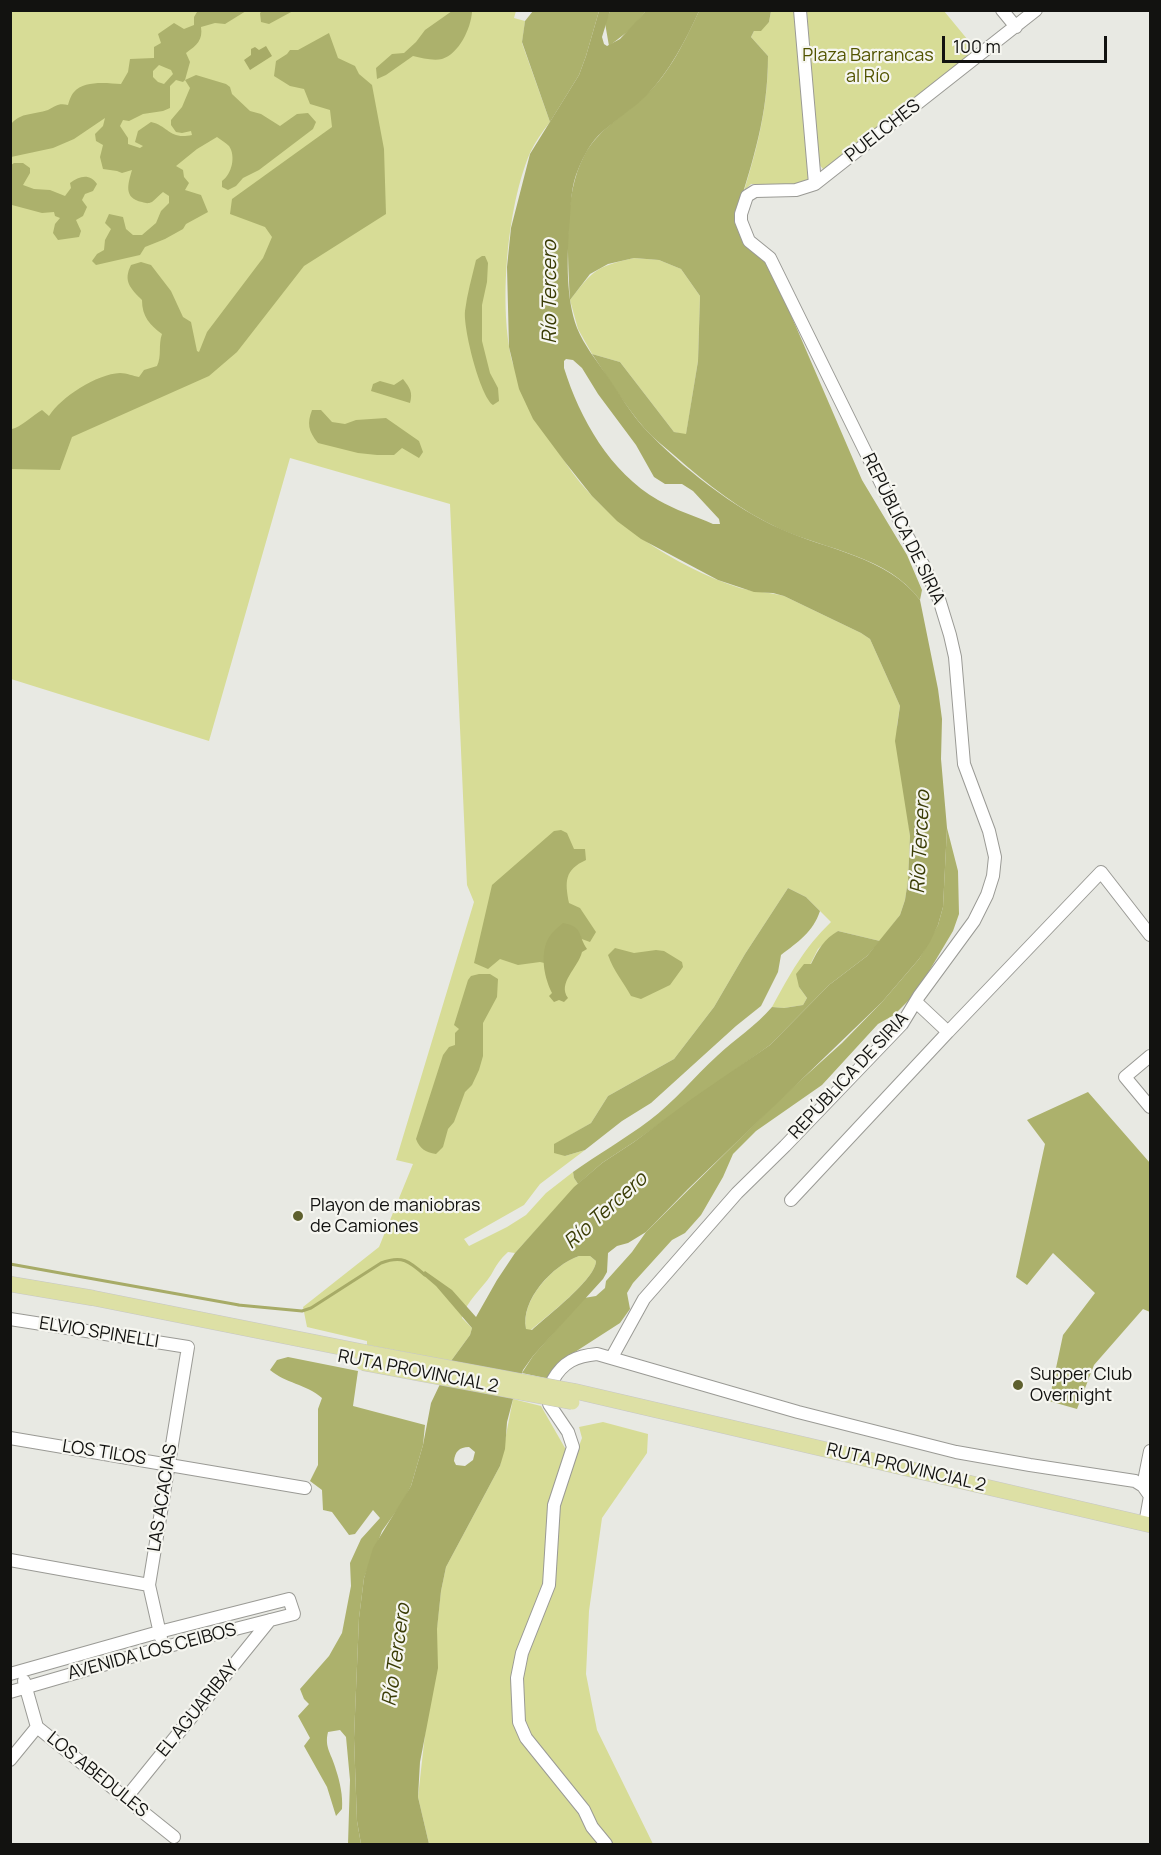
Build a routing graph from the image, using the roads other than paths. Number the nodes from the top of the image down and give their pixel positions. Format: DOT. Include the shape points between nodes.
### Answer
graph roads {
  1 [pos="801,10"];
  2 [pos="1002,10"];
  3 [pos="1036,10"];
  4 [pos="1016,27"];
  5 [pos="815,184"];
  6 [pos="1150,935"];
  7 [pos="916,1002"];
  8 [pos="948,1032"];
  9 [pos="1150,1056"];
  10 [pos="1150,1107"];
  11 [pos="791,1200"];
  12 [pos="10,1284"];
  13 [pos="10,1319"];
  14 [pos="188,1347"];
  15 [pos="612,1357"];
  16 [pos="553,1380"];
  17 [pos="549,1404"];
  18 [pos="10,1438"];
  19 [pos="1150,1451"];
  20 [pos="169,1464"];
  21 [pos="1143,1486"];
  22 [pos="305,1488"];
  23 [pos="1148,1524"];
  24 [pos="10,1560"];
  25 [pos="149,1585"];
  26 [pos="270,1620"];
  27 [pos="159,1632"];
  28 [pos="165,1647"];
  29 [pos="16,1672"];
  30 [pos="26,1687"];
  31 [pos="10,1692"];
  32 [pos="37,1727"];
  33 [pos="10,1760"];
  34 [pos="126,1798"];
  35 [pos="174,1837"];
  36 [pos="606,1845"];
  1 -- 5 [label="street"];
  2 -- 4 [label="street"];
  3 -- 4 [label="street, PUELCHES"];
  4 -- 5 [label="street, PUELCHES"];
  5 -- 7 [label="street, REPÚBLICA DE SIRIA" via="796,190 755,191 747,196 741,221 749,241 770,258 939,599 955,657 964,764 995,857 987,895 974,921"];
  6 -- 8 [label="street" via="1101,872"];
  7 -- 8 [label="street"];
  7 -- 15 [label="street, REPÚBLICA DE SIRIA" via="902,1024 737,1193 644,1299"];
  8 -- 11 [label="street"];
  9 -- 10 [label="street" via="1125,1077"];
  12 -- 23 [label="main road, RUTA PROVINCIAL 2, bridge" via="214,1322 364,1358 661,1411"];
  13 -- 14 [label="street, ELVIO SPINELLI"];
  14 -- 20 [label="street, LAS ACACIAS"];
  15 -- 16 [label="street" via="580,1356 562,1367"];
  15 -- 21 [label="street" via="798,1413 956,1452 1123,1478"];
  17 -- 36 [label="street" via="573,1447 554,1505 549,1586 525,1643 516,1701 526,1738 584,1810"];
  18 -- 20 [label="street, LOS TILOS"];
  19 -- 21 [label="street"];
  20 -- 22 [label="street, LOS TILOS"];
  20 -- 25 [label="street, LAS ACACIAS"];
  21 -- 23 [label="street" via="1150,1496"];
  24 -- 25 [label="street"];
  25 -- 27 [label="street, LAS ACACIAS"];
  26 -- 27 [label="street, AVENIDA LOS CEIBOS" via="294,1614 289,1599"];
  26 -- 28 [label="street, AVENIDA LOS CEIBOS"];
  26 -- 34 [label="street, EL AGUARIBAY"];
  27 -- 28 [label="street, LAS ACACIAS"];
  27 -- 29 [label="street, AVENIDA LOS CEIBOS"];
  28 -- 30 [label="street, AVENIDA LOS CEIBOS"];
  29 -- 30 [label="street, LOS ABEDULES"];
  30 -- 31 [label="street, AVENIDA LOS CEIBOS"];
  30 -- 32 [label="street, LOS ABEDULES"];
  32 -- 33 [label="street"];
  32 -- 34 [label="street, LOS ABEDULES"];
  34 -- 35 [label="street, LOS ABEDULES"];
}
